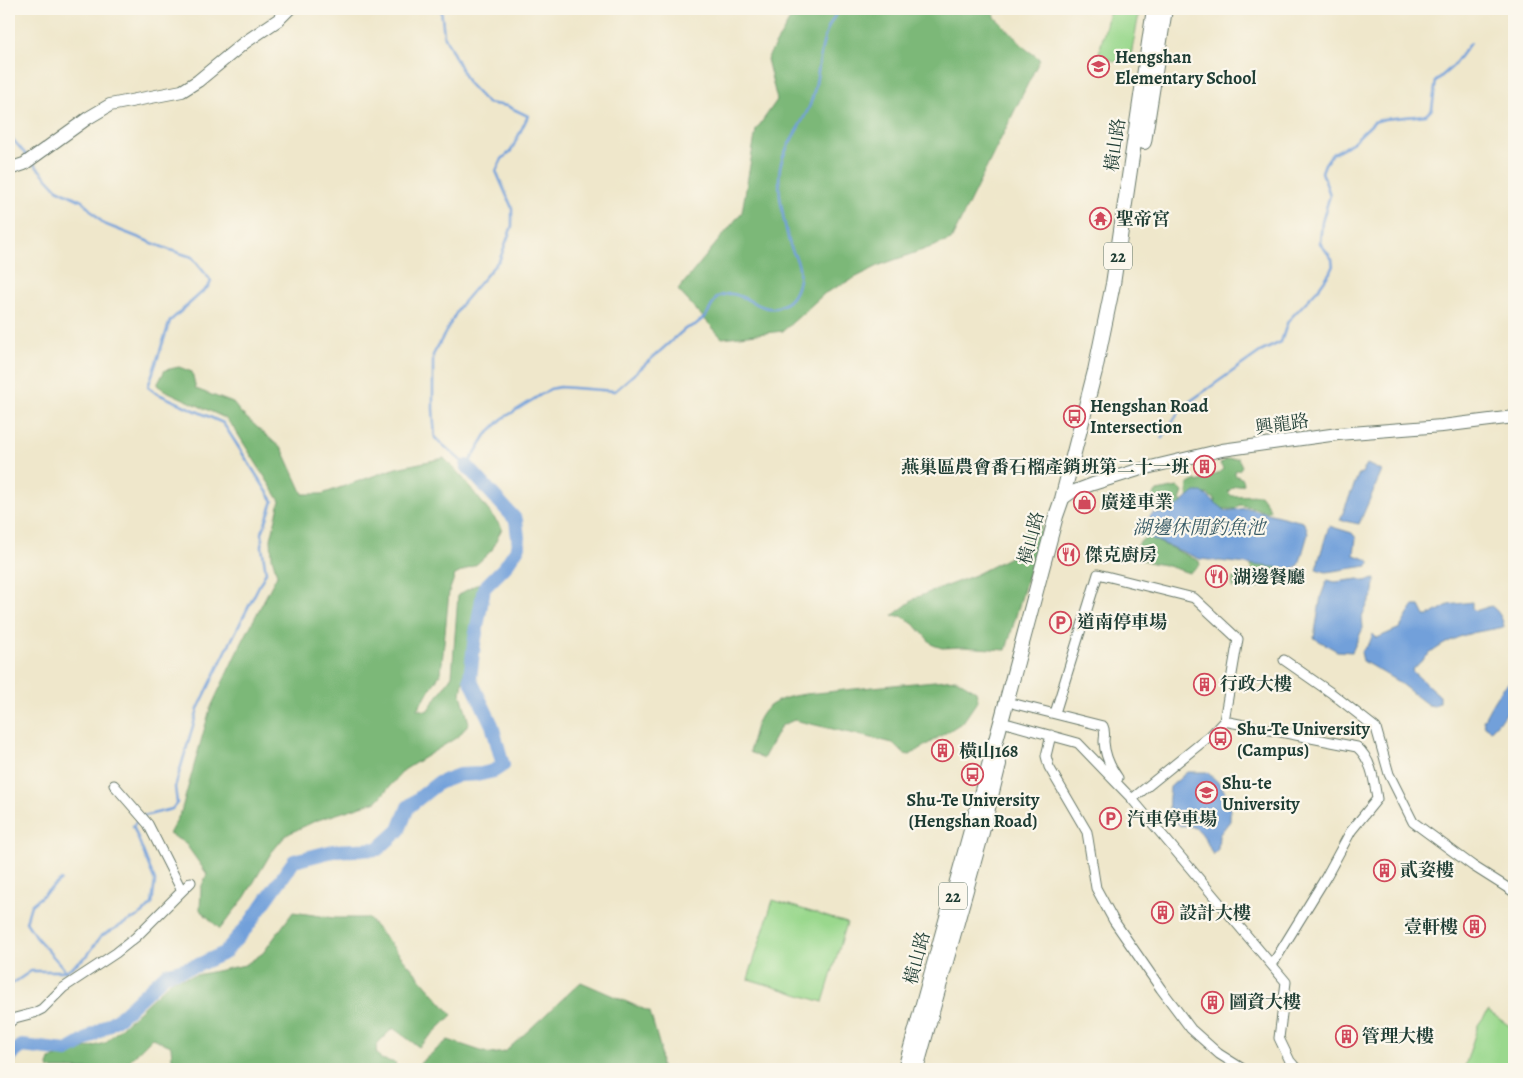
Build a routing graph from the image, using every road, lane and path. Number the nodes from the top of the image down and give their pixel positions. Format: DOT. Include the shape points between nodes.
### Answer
graph roads {
  1 [pos="289,9"];
  2 [pos="1154,9"];
  3 [pos="1165,9"];
  4 [pos="9,169"];
  5 [pos="1514,417"];
  6 [pos="1067,495"];
  7 [pos="1284,660"];
  8 [pos="1015,704"];
  9 [pos="1055,713"];
  10 [pos="1224,721"];
  11 [pos="1009,724"];
  12 [pos="1051,735"];
  13 [pos="114,785"];
  14 [pos="1132,799"];
  15 [pos="191,882"];
  16 [pos="182,891"];
  17 [pos="1514,892"];
  18 [pos="1272,965"];
  19 [pos="9,1023"];
  20 [pos="905,1069"];
  21 [pos="916,1069"];
  22 [pos="1243,1069"];
  23 [pos="1297,1069"];
  1 -- 4 [label="street" via="198,82 182,91 110,105 24,164"];
  2 -- 6 [label="main road, 橫山路 / 22" via="1113,284"];
  3 -- 6 [label="main road, 橫山路 / 22" via="1122,286 1102,378"];
  5 -- 6 [label="street, 興龍路" via="1338,434 1222,450 1138,470"];
  6 -- 8 [label="main road, 橫山路 / 22"];
  6 -- 20 [label="main road, 橫山路 / 22" via="1056,516"];
  7 -- 17 [label="street" via="1376,728 1390,774 1413,822"];
  8 -- 9 [label="street"];
  8 -- 11 [label="main road, 橫山路 / 22"];
  9 -- 10 [label="street" via="1098,574 1194,598 1238,638"];
  9 -- 14 [label="street" via="1103,726 1111,769"];
  10 -- 14 [label="street"];
  10 -- 18 [label="street" via="1357,747 1365,754 1374,778 1377,799 1351,831"];
  11 -- 12 [label="street"];
  11 -- 21 [label="main road, 橫山路 / 22"];
  12 -- 14 [label="street" via="1078,743"];
  12 -- 22 [label="street" via="1046,756 1049,768 1086,832 1096,888 1114,921 1191,1029 1219,1054"];
  13 -- 16 [label="street" via="148,824"];
  14 -- 18 [label="street"];
  15 -- 16 [label="street"];
  16 -- 19 [label="street" via="116,953 63,988 42,1009"];
  18 -- 23 [label="street" via="1286,982 1279,1038"];
}
